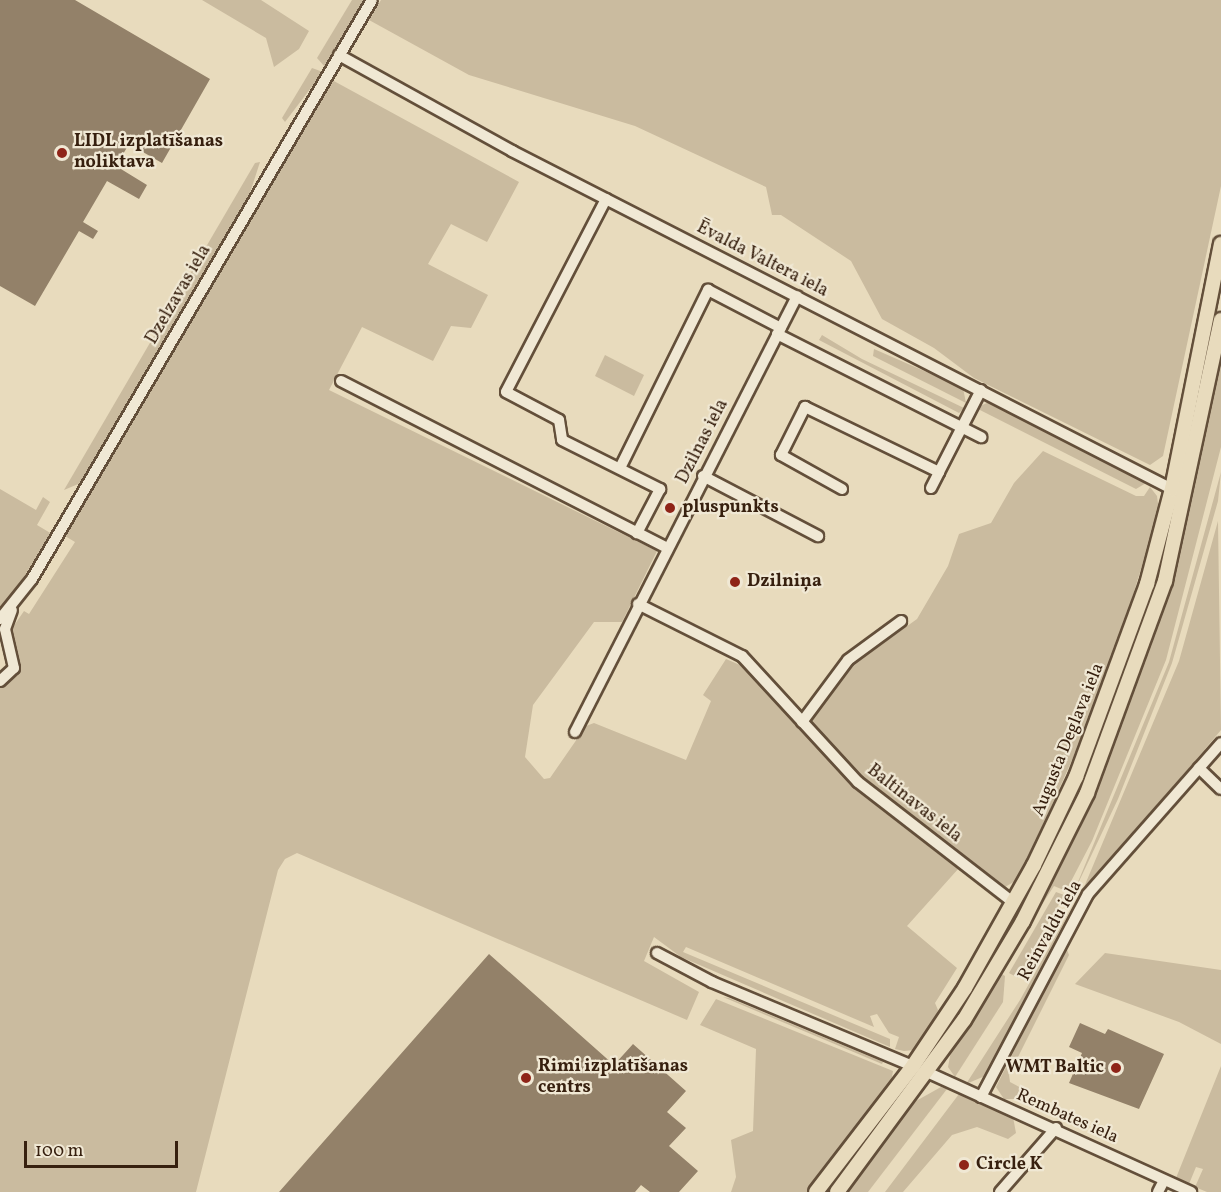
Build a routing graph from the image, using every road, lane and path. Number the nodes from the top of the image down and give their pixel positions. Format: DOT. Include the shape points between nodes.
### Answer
graph roads {
  1 [pos="372,0"];
  2 [pos="339,55"];
  3 [pos="606,199"];
  4 [pos="1221,244"];
  5 [pos="797,296"];
  6 [pos="1221,320"];
  7 [pos="779,331"];
  8 [pos="341,381"];
  9 [pos="981,390"];
  10 [pos="962,427"];
  11 [pos="981,437"];
  12 [pos="620,468"];
  13 [pos="939,472"];
  14 [pos="703,476"];
  15 [pos="931,488"];
  16 [pos="842,489"];
  17 [pos="1172,489"];
  18 [pos="637,533"];
  19 [pos="818,536"];
  20 [pos="667,548"];
  21 [pos="638,604"];
  22 [pos="13,607"];
  23 [pos="0,619"];
  24 [pos="902,621"];
  25 [pos="0,681"];
  26 [pos="802,722"];
  27 [pos="575,732"];
  28 [pos="1221,743"];
  29 [pos="1199,768"];
  30 [pos="1221,789"];
  31 [pos="1014,903"];
  32 [pos="657,953"];
  33 [pos="914,1066"];
  34 [pos="929,1073"];
  35 [pos="981,1097"];
  36 [pos="1056,1128"];
  37 [pos="834,1172"];
  38 [pos="1164,1180"];
  39 [pos="841,1187"];
  40 [pos="816,1192"];
  41 [pos="1000,1192"];
  42 [pos="1158,1192"];
  43 [pos="1191,1192"];
  1 -- 2 [label="street, Dzelzavas iela"];
  2 -- 3 [label="street, Ēvalda Valtera iela"];
  2 -- 22 [label="street, Dzelzavas iela"];
  3 -- 5 [label="street, Ēvalda Valtera iela"];
  3 -- 12 [label="street" via="506,392 559,420 562,440"];
  4 -- 17 [label="main road, Augusta Deglava iela"];
  5 -- 7 [label="street, Dzilnas iela"];
  5 -- 9 [label="street, Ēvalda Valtera iela"];
  6 -- 34 [label="main road, Augusta Deglava iela" via="1173,548 1118,720 1023,921"];
  7 -- 10 [label="street"];
  7 -- 12 [label="street" via="708,290"];
  7 -- 14 [label="street, Dzilnas iela"];
  8 -- 18 [label="street"];
  9 -- 10 [label="street"];
  9 -- 17 [label="street, Ēvalda Valtera iela"];
  10 -- 11 [label="street"];
  10 -- 13 [label="street"];
  12 -- 18 [label="street" via="660,489"];
  13 -- 15 [label="street"];
  13 -- 16 [label="street" via="805,407 782,455"];
  14 -- 19 [label="street"];
  14 -- 20 [label="street, Dzilnas iela"];
  17 -- 31 [label="main road, Augusta Deglava iela" via="1147,584 1103,713"];
  18 -- 20 [label="street"];
  20 -- 21 [label="street, Dzilnas iela"];
  21 -- 26 [label="street, Baltinavas iela" via="742,656"];
  21 -- 27 [label="street, Dzilnas iela"];
  22 -- 23 [label="street, Dzelzavas iela"];
  22 -- 25 [label="street, Dzelzavas iela" via="5,629 14,668"];
  24 -- 26 [label="street" via="848,660"];
  26 -- 31 [label="street, Baltinavas iela" via="858,782"];
  28 -- 29 [label="street, Reinvaldu iela"];
  29 -- 30 [label="street"];
  29 -- 35 [label="street, Reinvaldu iela" via="1088,894"];
  31 -- 33 [label="main road, Augusta Deglava iela"];
  32 -- 33 [label="street" via="712,982"];
  33 -- 37 [label="main road, Augusta Deglava iela"];
  34 -- 35 [label="street, Rembates iela"];
  34 -- 39 [label="main road, Augusta Deglava iela"];
  35 -- 36 [label="street, Rembates iela" via="1028,1121 1038,1120"];
  36 -- 38 [label="street, Rembates iela"];
  36 -- 41 [label="street"];
  37 -- 39 [label="main road"];
  37 -- 40 [label="main road, Augusta Deglava iela"];
  38 -- 42 [label="street"];
  38 -- 43 [label="street, Rembates iela"];
}
